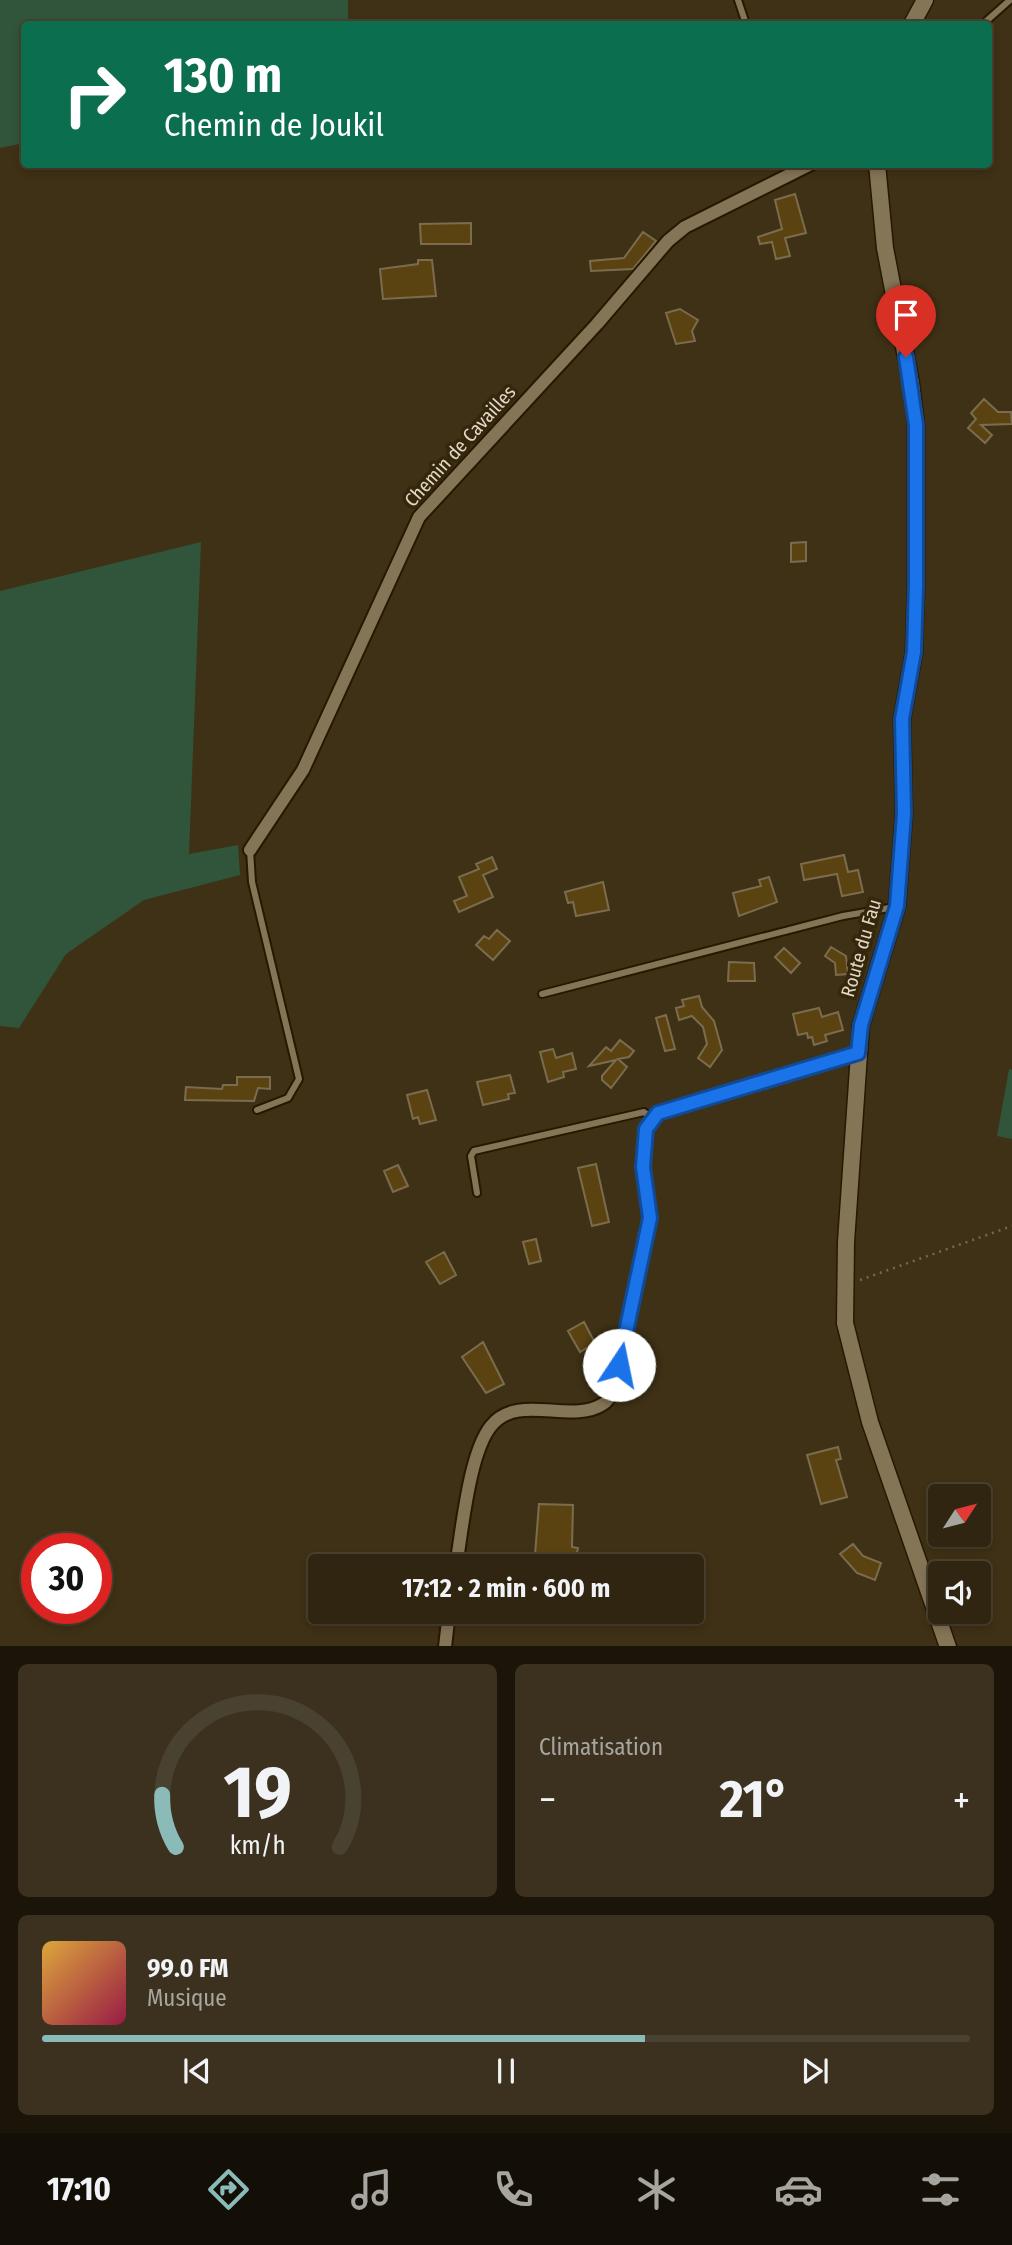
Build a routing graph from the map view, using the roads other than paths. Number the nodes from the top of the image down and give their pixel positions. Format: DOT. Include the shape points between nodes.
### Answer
graph roads {
  1 [pos="738,0"];
  2 [pos="925,0"];
  3 [pos="1010,0"];
  4 [pos="745,21"];
  5 [pos="914,21"];
  6 [pos="986,21"];
  7 [pos="794,168"];
  8 [pos="877,168"];
  9 [pos="250,850"];
  10 [pos="897,906"];
  11 [pos="542,994"];
  12 [pos="858,1053"];
  13 [pos="257,1110"];
  14 [pos="653,1119"];
  15 [pos="477,1193"];
  16 [pos="458,1554"];
  17 [pos="448,1624"];
  18 [pos="445,1646"];
  19 [pos="948,1646"];
  1 -- 4 [label="lane"];
  2 -- 5 [label="street"];
  3 -- 6 [label="lane"];
  7 -- 9 [label="street, Chemin de Cavailles" via="685,227 668,241 419,517 303,770"];
  8 -- 10 [label="street, Route du Fau" via="885,248 916,425 914,652 902,719 904,814"];
  9 -- 13 [label="lane" via="252,882 299,1079 288,1098"];
  10 -- 11 [label="lane"];
  10 -- 12 [label="street, Route du Fau" via="861,1025"];
  12 -- 14 [label="street" via="658,1113"];
  12 -- 19 [label="street, Route du Fau" via="845,1323 854,1367"];
  14 -- 15 [label="lane" via="644,1112 474,1151"];
  14 -- 16 [label="street" via="646,1129 643,1167 650,1218 615,1387 606,1403 588,1411 522,1410 491,1425 468,1490"];
  17 -- 18 [label="street"];
}
